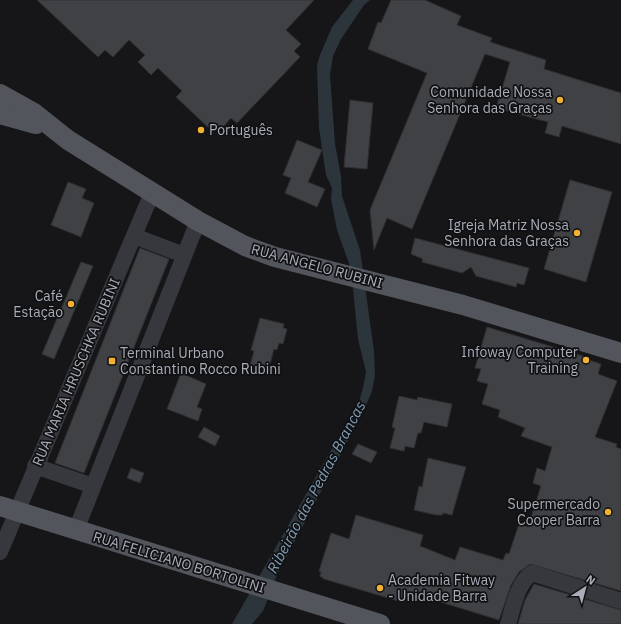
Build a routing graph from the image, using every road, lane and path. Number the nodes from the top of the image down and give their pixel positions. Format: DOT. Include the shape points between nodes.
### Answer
graph roads {
  1 [pos="0,94"];
  2 [pos="0,114"];
  3 [pos="57,132"];
  4 [pos="152,193"];
  5 [pos="198,221"];
  6 [pos="134,236"];
  7 [pos="184,255"];
  8 [pos="621,353"];
  9 [pos="35,466"];
  10 [pos="93,486"];
  11 [pos="8,508"];
  12 [pos="76,530"];
  13 [pos="0,552"];
  14 [pos="621,601"];
  15 [pos="380,624"];
  16 [pos="508,624"];
  1 -- 3 [label="main road, RUA ANGELO RUBINI" via="34,113"];
  2 -- 3 [label="main road"];
  3 -- 4 [label="main road, RUA ANGELO RUBINI"];
  4 -- 5 [label="main road, RUA ANGELO RUBINI"];
  4 -- 6 [label="street, RUA MARIA HRUSCHKA RUBINI"];
  5 -- 7 [label="street"];
  5 -- 8 [label="main road, RUA ANGELO RUBINI" via="245,246 275,257 463,305"];
  6 -- 7 [label="street"];
  6 -- 9 [label="street, RUA MARIA HRUSCHKA RUBINI"];
  7 -- 10 [label="street"];
  9 -- 10 [label="street"];
  9 -- 11 [label="street, RUA MARIA HRUSCHKA RUBINI"];
  10 -- 12 [label="street"];
  11 -- 12 [label="main road, RUA FELICIANO BORTOLINI"];
  11 -- 13 [label="street, RUA MARIA HRUSCHKA RUBINI"];
  12 -- 15 [label="main road, RUA FELICIANO BORTOLINI"];
  14 -- 16 [label="street" via="532,573 522,583"];
}
